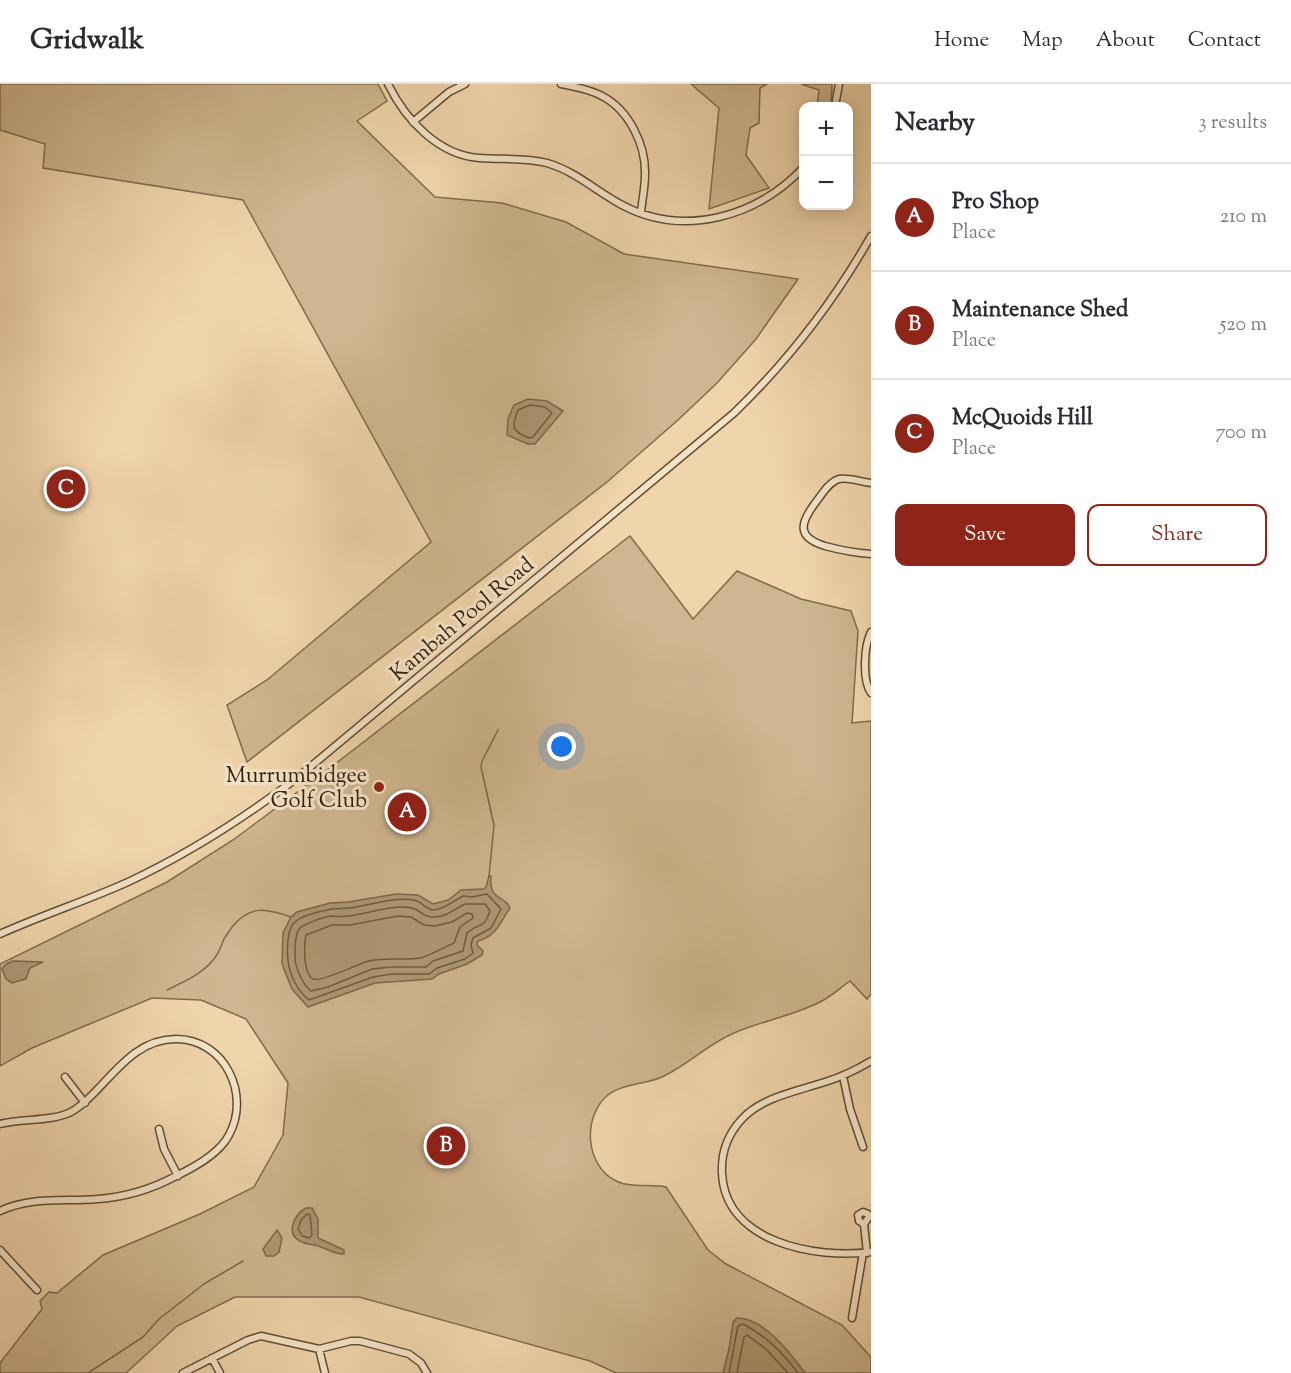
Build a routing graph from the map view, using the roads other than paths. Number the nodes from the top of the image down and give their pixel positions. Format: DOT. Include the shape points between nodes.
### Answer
graph roads {
  1 [pos="388,84"];
  2 [pos="465,84"];
  3 [pos="561,84"];
  4 [pos="839,84"];
  5 [pos="836,102"];
  6 [pos="413,122"];
  7 [pos="799,172"];
  8 [pos="641,213"];
  9 [pos="871,236"];
  10 [pos="871,483"];
  11 [pos="871,554"];
  12 [pos="871,632"];
  13 [pos="871,693"];
  14 [pos="0,934"];
  15 [pos="871,1061"];
  16 [pos="843,1076"];
  17 [pos="65,1077"];
  18 [pos="85,1103"];
  19 [pos="0,1124"];
  20 [pos="159,1129"];
  21 [pos="863,1147"];
  22 [pos="178,1176"];
  23 [pos="0,1211"];
  24 [pos="864,1224"];
  25 [pos="0,1250"];
  26 [pos="867,1253"];
  27 [pos="37,1290"];
  28 [pos="852,1318"];
  29 [pos="319,1349"];
  30 [pos="212,1358"];
  31 [pos="183,1373"];
  32 [pos="220,1373"];
  33 [pos="325,1373"];
  34 [pos="428,1373"];
  1 -- 6 [label="street"];
  2 -- 6 [label="street"];
  3 -- 8 [label="street" via="607,99 633,127 644,160"];
  4 -- 5 [label="street"];
  6 -- 8 [label="street" via="431,139 456,153 548,163"];
  7 -- 8 [label="street" via="777,192 732,214 687,221"];
  9 -- 14 [label="street, Kambah Pool Road" via="815,324 734,413 297,778 236,822 165,864"];
  10 -- 11 [label="street" via="833,481 807,514 803,527 813,542"];
  12 -- 13 [label="street" via="865,679"];
  15 -- 16 [label="street"];
  16 -- 21 [label="street"];
  16 -- 26 [label="street" via="766,1102 748,1113 727,1142 722,1176 732,1208 758,1233 812,1251"];
  17 -- 18 [label="street"];
  18 -- 19 [label="street" via="61,1115"];
  18 -- 22 [label="street" via="128,1058 150,1043 188,1040 214,1053 225,1064 236,1087 235,1121 222,1145"];
  20 -- 22 [label="street"];
  22 -- 23 [label="street" via="122,1196 37,1201"];
  24 -- 26 [label="street"];
  25 -- 27 [label="street"];
  26 -- 28 [label="street"];
  29 -- 30 [label="street" via="261,1336"];
  29 -- 33 [label="street"];
  29 -- 34 [label="street" via="360,1341 409,1354"];
  30 -- 31 [label="street"];
  30 -- 32 [label="street"];
}
